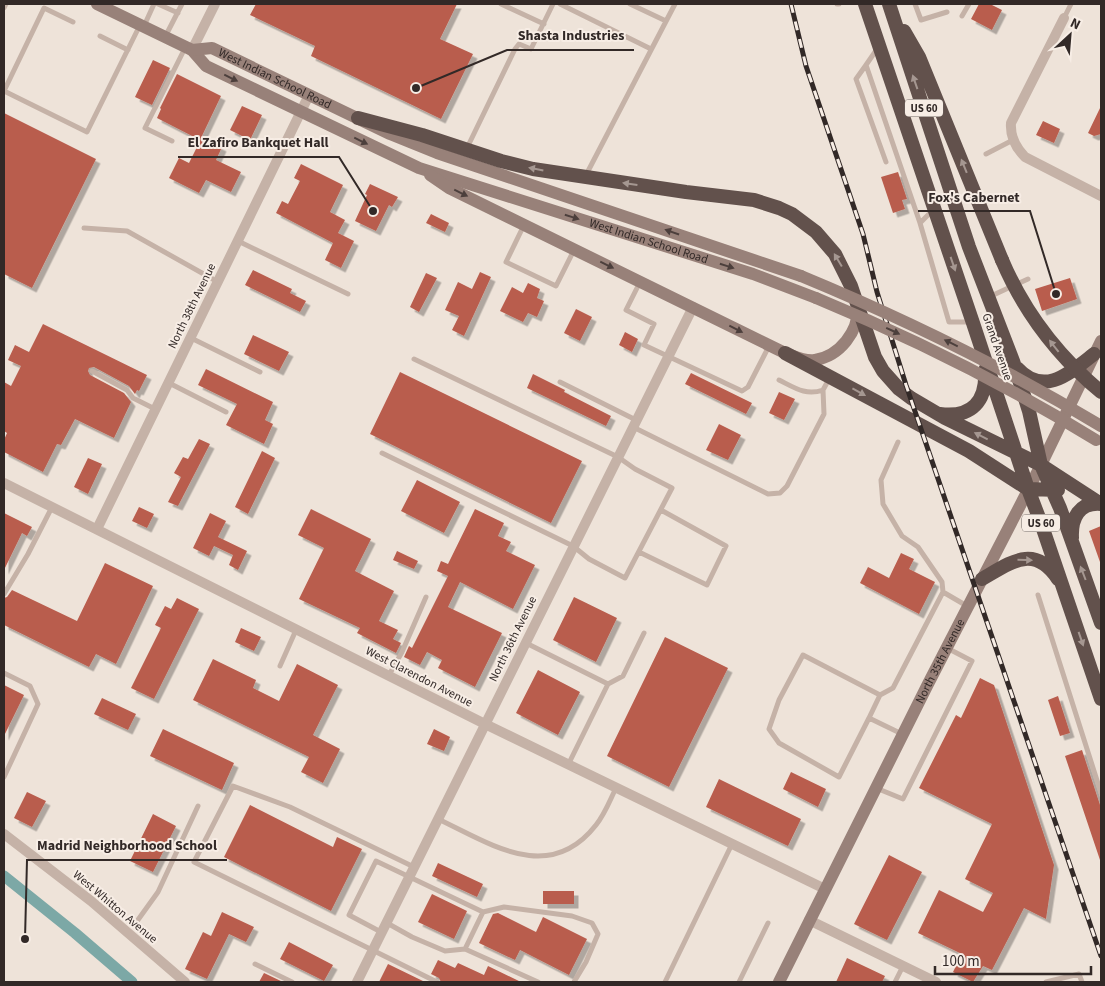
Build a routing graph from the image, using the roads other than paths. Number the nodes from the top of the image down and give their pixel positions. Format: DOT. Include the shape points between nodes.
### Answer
graph roads {
  1 [pos="6,4"];
  2 [pos="97,4"];
  3 [pos="154,4"];
  4 [pos="158,4"];
  5 [pos="182,4"];
  6 [pos="215,4"];
  7 [pos="501,4"];
  8 [pos="553,4"];
  9 [pos="560,4"];
  10 [pos="630,4"];
  11 [pos="674,4"];
  12 [pos="865,4"];
  13 [pos="889,4"];
  14 [pos="915,4"];
  15 [pos="969,4"];
  16 [pos="1071,4"];
  17 [pos="45,6"];
  18 [pos="4,8"];
  19 [pos="947,12"];
  20 [pos="178,13"];
  21 [pos="962,16"];
  22 [pos="1064,18"];
  23 [pos="666,21"];
  24 [pos="73,22"];
  25 [pos="544,24"];
  26 [pos="142,26"];
  27 [pos="100,36"];
  28 [pos="165,37"];
  29 [pos="879,47"];
  30 [pos="189,49"];
  31 [pos="651,49"];
  32 [pos="128,50"];
  33 [pos="866,65"];
  34 [pos="309,95"];
  35 [pos="301,112"];
  36 [pos="358,118"];
  37 [pos="1013,140"];
  38 [pos="172,141"];
  39 [pos="466,150"];
  40 [pos="986,154"];
  41 [pos="886,162"];
  42 [pos="419,168"];
  43 [pos="584,177"];
  44 [pos="1101,196"];
  45 [pos="959,211"];
  46 [pos="936,214"];
  47 [pos="920,223"];
  48 [pos="524,225"];
  49 [pos="84,228"];
  50 [pos="238,241"];
  51 [pos="575,249"];
  52 [pos="1028,279"];
  53 [pos="640,281"];
  54 [pos="218,282"];
  55 [pos="348,294"];
  56 [pos="989,297"];
  57 [pos="858,304"];
  58 [pos="693,307"];
  59 [pos="974,322"];
  60 [pos="191,338"];
  61 [pos="1101,341"];
  62 [pos="770,346"];
  63 [pos="983,352"];
  64 [pos="785,353"];
  65 [pos="1094,354"];
  66 [pos="668,356"];
  67 [pos="414,359"];
  68 [pos="1013,361"];
  69 [pos="92,371"];
  70 [pos="260,372"];
  71 [pos="830,376"];
  72 [pos="780,380"];
  73 [pos="560,382"];
  74 [pos="168,383"];
  75 [pos="824,390"];
  76 [pos="1101,392"];
  77 [pos="156,409"];
  78 [pos="226,412"];
  79 [pos="938,414"];
  80 [pos="635,423"];
  81 [pos="1101,426"];
  82 [pos="898,442"];
  83 [pos="1099,442"];
  84 [pos="382,452"];
  85 [pos="1017,454"];
  86 [pos="618,457"];
  87 [pos="1041,465"];
  88 [pos="4,483"];
  89 [pos="1028,489"];
  90 [pos="1075,489"];
  91 [pos="1052,490"];
  92 [pos="1101,504"];
  93 [pos="52,506"];
  94 [pos="661,510"];
  95 [pos="97,529"];
  96 [pos="573,546"];
  97 [pos="1072,546"];
  98 [pos="639,552"];
  99 [pos="982,579"];
  100 [pos="943,592"];
  101 [pos="1065,593"];
  102 [pos="4,594"];
  103 [pos="1038,595"];
  104 [pos="426,597"];
  105 [pos="968,606"];
  106 [pos="1101,623"];
  107 [pos="296,629"];
  108 [pos="644,632"];
  109 [pos="525,643"];
  110 [pos="946,648"];
  111 [pos="280,666"];
  112 [pos="4,673"];
  113 [pos="389,676"];
  114 [pos="608,684"];
  115 [pos="880,695"];
  116 [pos="1101,699"];
  117 [pos="870,718"];
  118 [pos="485,724"];
  119 [pos="902,734"];
  120 [pos="568,765"];
  121 [pos="4,777"];
  122 [pos="616,788"];
  123 [pos="876,788"];
  124 [pos="1101,793"];
  125 [pos="198,806"];
  126 [pos="438,819"];
  127 [pos="4,834"];
  128 [pos="732,844"];
  129 [pos="414,868"];
  130 [pos="409,878"];
  131 [pos="825,889"];
  132 [pos="483,912"];
  133 [pos="810,920"];
  134 [pos="768,923"];
  135 [pos="136,924"];
  136 [pos="384,928"];
  137 [pos="465,949"];
  138 [pos="373,951"];
  139 [pos="255,964"];
  140 [pos="903,966"];
  141 [pos="185,982"];
  142 [pos="292,982"];
  143 [pos="357,982"];
  144 [pos="437,982"];
  145 [pos="538,982"];
  146 [pos="574,982"];
  147 [pos="665,982"];
  148 [pos="740,982"];
  149 [pos="779,982"];
  150 [pos="895,982"];
  151 [pos="936,982"];
  152 [pos="1046,982"];
  153 [pos="1082,982"];
  1 -- 18 [label="lane"];
  2 -- 26 [label="main road, West Indian School Road"];
  3 -- 26 [label="lane"];
  4 -- 20 [label="lane"];
  5 -- 20 [label="lane"];
  6 -- 30 [label="street"];
  7 -- 25 [label="lane"];
  8 -- 25 [label="lane"];
  9 -- 31 [label="lane"];
  10 -- 23 [label="lane"];
  11 -- 23 [label="lane"];
  12 -- 29 [label="highway, Grand Avenue / US 60"];
  45 -- 13 [label="highway, Grand Avenue / US 60, one-way"];
  76 -- 13 [label="highway, one-way, bridge" via="1060,353 1023,303 1002,260 919,57"];
  14 -- 19 [label="lane" via="921,20"];
  15 -- 21 [label="lane"];
  16 -- 22 [label="lane"];
  17 -- 24 [label="lane"];
  17 -- 32 [label="lane" via="4,91 32,106 87,132"];
  20 -- 28 [label="lane"];
  22 -- 37 [label="street" via="1011,123"];
  23 -- 31 [label="lane"];
  25 -- 39 [label="lane" via="531,49 519,44 515,49"];
  26 -- 28 [label="main road, West Indian School Road"];
  26 -- 32 [label="lane"];
  27 -- 32 [label="lane"];
  28 -- 30 [label="main road, West Indian School Road"];
  29 -- 33 [label="lane"];
  29 -- 46 [label="highway, Grand Avenue / US 60"];
  30 -- 34 [label="main road, West Indian School Road" via="212,48"];
  30 -- 35 [label="main road, West Indian School Road, one-way" via="206,66"];
  30 -- 38 [label="lane" via="145,128"];
  31 -- 43 [label="lane"];
  33 -- 41 [label="lane" via="856,79"];
  33 -- 47 [label="lane"];
  34 -- 35 [label="street, North 38th Avenue"];
  34 -- 36 [label="main road, West Indian School Road"];
  35 -- 42 [label="main road, West Indian School Road, one-way"];
  35 -- 50 [label="street, North 38th Avenue"];
  36 -- 39 [label="highway"];
  81 -- 36 [label="main road, West Indian School Road, one-way, bridge" via="970,352 801,276 437,153"];
  37 -- 40 [label="lane"];
  37 -- 44 [label="street" via="1025,157"];
  43 -- 39 [label="highway, one-way" via="501,162"];
  42 -- 48 [label="main road, one-way" via="449,188"];
  42 -- 83 [label="main road, West Indian School Road, one-way, bridge" via="753,274 816,298 960,363"];
  57 -- 43 [label="highway, one-way" via="842,266 826,242 804,222 779,208 754,200"];
  45 -- 46 [label="highway"];
  45 -- 56 [label="highway, Grand Avenue / US 60"];
  46 -- 47 [label="lane"];
  46 -- 59 [label="highway, Grand Avenue / US 60, one-way"];
  47 -- 59 [label="lane" via="949,322"];
  48 -- 51 [label="main road"];
  48 -- 51 [label="lane" via="506,262 556,286"];
  49 -- 54 [label="lane" via="127,231"];
  50 -- 54 [label="street, North 38th Avenue"];
  50 -- 55 [label="lane"];
  51 -- 53 [label="main road, one-way"];
  52 -- 56 [label="lane"];
  53 -- 58 [label="main road"];
  53 -- 66 [label="lane" via="626,310 654,324 644,345"];
  54 -- 60 [label="street, North 38th Avenue"];
  56 -- 68 [label="highway, Grand Avenue / US 60"];
  57 -- 64 [label="main road" via="856,324 835,351 809,360"];
  57 -- 79 [label="highway" via="875,357 883,371 899,389"];
  58 -- 62 [label="main road, one-way"];
  58 -- 66 [label="street, North 36th Avenue"];
  59 -- 63 [label="highway, Grand Avenue / US 60"];
  60 -- 70 [label="lane"];
  60 -- 74 [label="street, North 38th Avenue"];
  61 -- 65 [label="main road, North 35th Avenue"];
  62 -- 64 [label="main road"];
  62 -- 66 [label="lane" via="748,387 742,390"];
  63 -- 79 [label="highway" via="985,384 975,406 957,415"];
  63 -- 85 [label="highway, Grand Avenue / US 60"];
  64 -- 71 [label="highway"];
  65 -- 68 [label="highway" via="1064,377 1046,381 1023,374"];
  65 -- 87 [label="main road, North 35th Avenue"];
  66 -- 80 [label="street, North 36th Avenue"];
  67 -- 86 [label="lane"];
  68 -- 87 [label="highway, Grand Avenue / US 60"];
  69 -- 77 [label="lane"];
  71 -- 75 [label="lane"];
  71 -- 89 [label="highway, one-way" via="969,451"];
  72 -- 75 [label="lane" via="803,392"];
  73 -- 80 [label="lane"];
  74 -- 77 [label="street, North 38th Avenue"];
  74 -- 78 [label="lane"];
  75 -- 80 [label="lane" via="824,414 780,494 768,494"];
  77 -- 95 [label="street, North 38th Avenue"];
  85 -- 79 [label="highway, one-way"];
  80 -- 86 [label="street, North 36th Avenue"];
  82 -- 100 [label="lane" via="881,480 883,504 902,536 918,547 938,575"];
  84 -- 96 [label="lane"];
  85 -- 87 [label="highway"];
  85 -- 89 [label="highway, Grand Avenue / US 60"];
  86 -- 94 [label="lane" via="672,488"];
  86 -- 96 [label="street, North 36th Avenue"];
  87 -- 89 [label="main road, North 35th Avenue"];
  87 -- 90 [label="highway"];
  87 -- 91 [label="highway, Grand Avenue / US 60"];
  88 -- 93 [label="street, West Clarendon Avenue"];
  89 -- 91 [label="highway"];
  89 -- 99 [label="main road, North 35th Avenue"];
  89 -- 101 [label="highway, Grand Avenue / US 60"];
  90 -- 91 [label="highway"];
  90 -- 92 [label="highway"];
  91 -- 97 [label="highway, Grand Avenue / US 60"];
  92 -- 97 [label="highway" via="1085,506 1076,516"];
  93 -- 95 [label="street, West Clarendon Avenue"];
  93 -- 102 [label="lane"];
  94 -- 98 [label="lane"];
  94 -- 98 [label="lane" via="726,546 708,585"];
  95 -- 107 [label="street, West Clarendon Avenue"];
  96 -- 98 [label="lane" via="589,559 626,578"];
  96 -- 109 [label="street, North 36th Avenue"];
  106 -- 97 [label="highway, Grand Avenue / US 60, one-way"];
  99 -- 101 [label="highway, one-way" via="1012,562 1033,560 1048,567"];
  99 -- 105 [label="main road, North 35th Avenue"];
  100 -- 105 [label="lane"];
  100 -- 115 [label="lane" via="893,688"];
  101 -- 116 [label="highway, Grand Avenue / US 60, one-way"];
  103 -- 124 [label="lane"];
  104 -- 113 [label="lane"];
  105 -- 110 [label="main road, North 35th Avenue"];
  107 -- 111 [label="lane"];
  107 -- 113 [label="street, West Clarendon Avenue"];
  108 -- 114 [label="lane" via="623,676"];
  109 -- 114 [label="lane"];
  109 -- 118 [label="street, North 36th Avenue"];
  110 -- 119 [label="main road, North 35th Avenue"];
  110 -- 123 [label="lane" via="972,661 903,799"];
  112 -- 121 [label="lane" via="30,686 38,704"];
  113 -- 118 [label="street, West Clarendon Avenue"];
  114 -- 120 [label="lane"];
  115 -- 117 [label="lane"];
  115 -- 117 [label="lane" via="804,655 779,700 769,729 779,743 839,777"];
  117 -- 119 [label="lane"];
  118 -- 120 [label="street, West Clarendon Avenue"];
  118 -- 126 [label="street, North 36th Avenue"];
  119 -- 123 [label="main road, North 35th Avenue"];
  120 -- 122 [label="street, West Clarendon Avenue"];
  122 -- 126 [label="lane" via="592,830 575,846 560,853 542,856 504,850"];
  122 -- 128 [label="street, West Clarendon Avenue"];
  123 -- 131 [label="main road, North 35th Avenue"];
  125 -- 135 [label="lane" via="158,892"];
  126 -- 129 [label="street, North 36th Avenue"];
  127 -- 141 [label="street, West Whitton Avenue" via="91,901"];
  128 -- 131 [label="street, West Clarendon Avenue"];
  128 -- 147 [label="lane"];
  129 -- 130 [label="street, North 36th Avenue"];
  129 -- 138 [label="lane" via="290,806 233,786 194,862"];
  130 -- 132 [label="lane"];
  130 -- 136 [label="street, North 36th Avenue"];
  130 -- 136 [label="lane" via="376,861 349,915"];
  131 -- 133 [label="main road, North 35th Avenue"];
  132 -- 137 [label="lane"];
  132 -- 146 [label="lane" via="504,907 572,916 592,923 598,934"];
  133 -- 140 [label="street"];
  133 -- 149 [label="main road, North 35th Avenue"];
  134 -- 148 [label="lane"];
  136 -- 137 [label="lane" via="445,951"];
  136 -- 138 [label="street, North 36th Avenue"];
  137 -- 145 [label="lane"];
  138 -- 143 [label="street, North 36th Avenue"];
  138 -- 144 [label="lane"];
  139 -- 142 [label="lane"];
  140 -- 150 [label="lane"];
  140 -- 151 [label="street"];
  152 -- 153 [label="lane" via="1079,974"];
}
